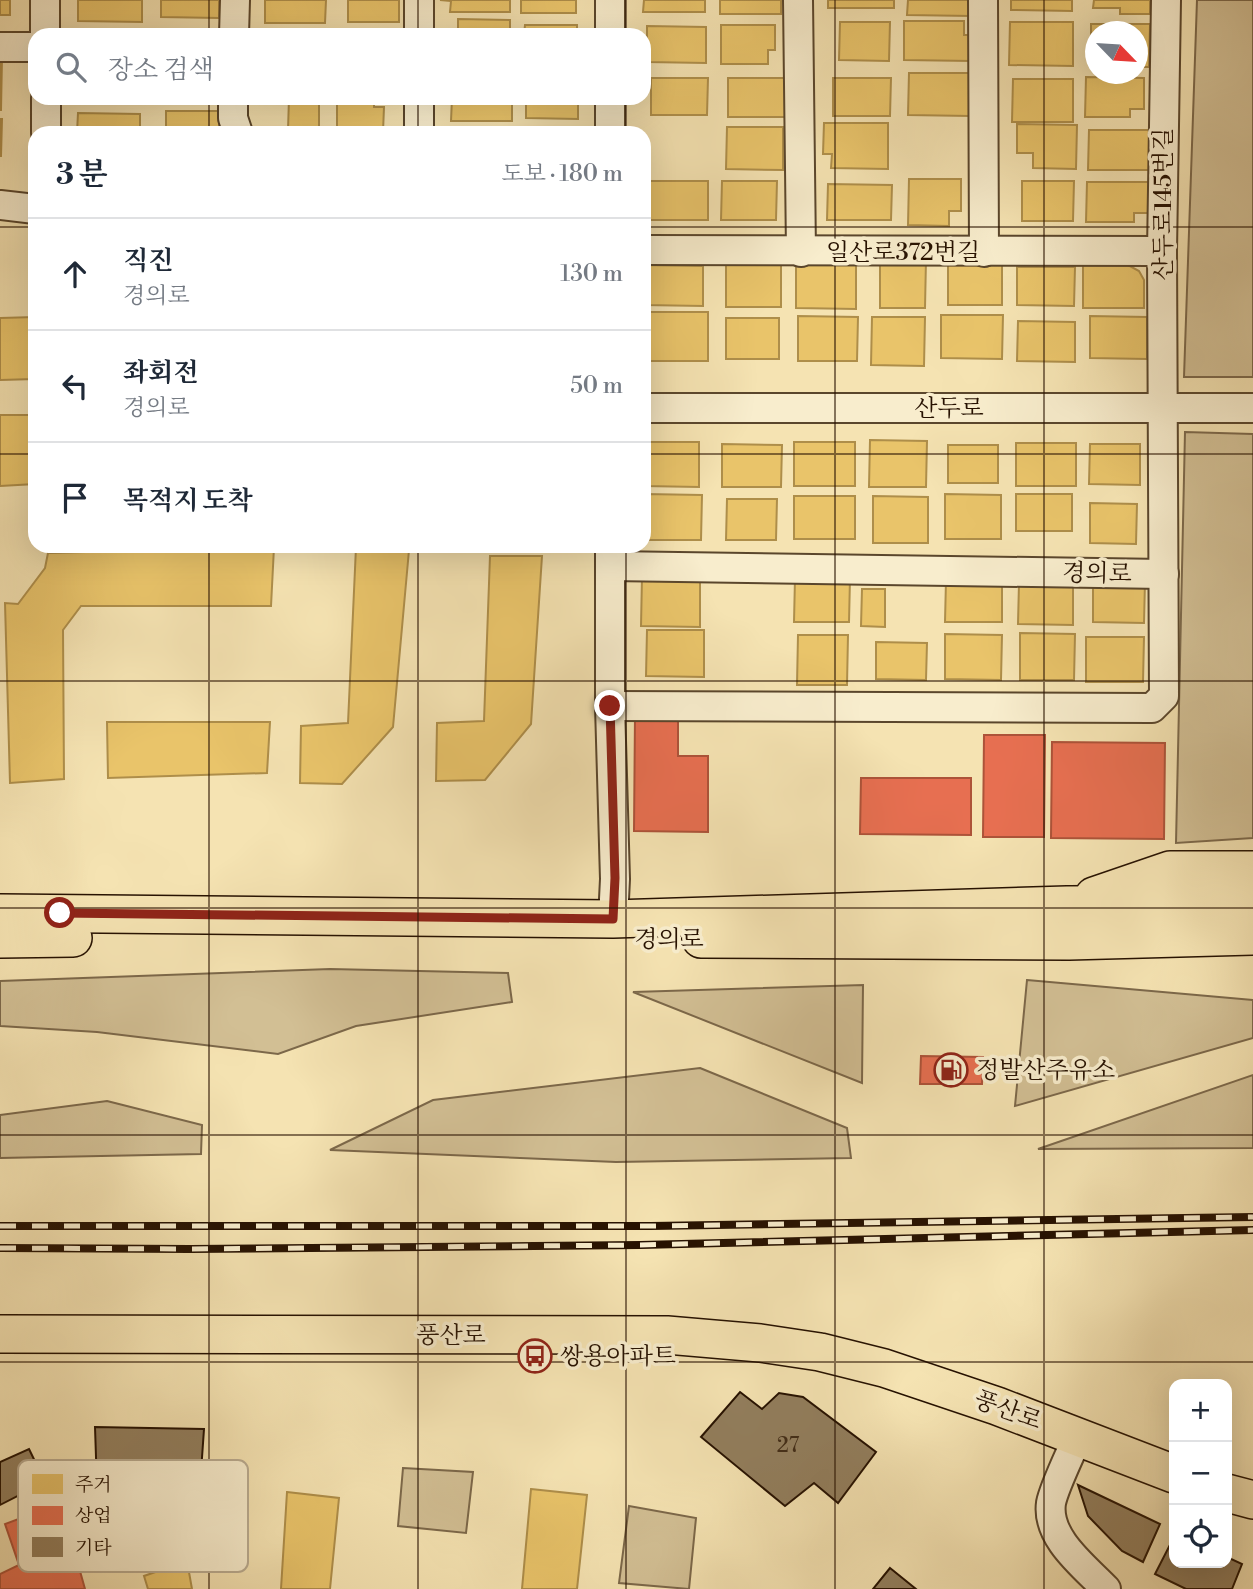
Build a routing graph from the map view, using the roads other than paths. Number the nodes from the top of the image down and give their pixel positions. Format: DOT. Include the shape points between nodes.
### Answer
graph roads {
  1 [pos="45,0"];
  2 [pos="235,0"];
  3 [pos="419,0"];
  4 [pos="610,0"];
  5 [pos="798,0"];
  6 [pos="983,0"];
  7 [pos="1166,0"];
  8 [pos="45,28"];
  9 [pos="234,28"];
  10 [pos="419,28"];
  11 [pos="610,28"];
  12 [pos="0,47"];
  13 [pos="28,47"];
  14 [pos="46,105"];
  15 [pos="233,105"];
  16 [pos="419,105"];
  17 [pos="610,105"];
  18 [pos="46,126"];
  19 [pos="236,126"];
  20 [pos="419,126"];
  21 [pos="610,126"];
  22 [pos="0,205"];
  23 [pos="28,208"];
  24 [pos="651,250"];
  25 [pos="1162,251"];
  26 [pos="801,252"];
  27 [pos="984,252"];
  28 [pos="651,408"];
  29 [pos="1253,408"];
  30 [pos="1163,409"];
  31 [pos="610,556"];
  32 [pos="1164,574"];
  33 [pos="610,706"];
  34 [pos="1253,870"];
  35 [pos="1253,904"];
  36 [pos="1067,905"];
  37 [pos="0,913"];
  38 [pos="613,919"];
  39 [pos="1253,936"];
  40 [pos="0,939"];
  41 [pos="1069,941"];
  42 [pos="1253,951"];
  43 [pos="0,1334"];
  44 [pos="1078,1436"];
  45 [pos="1169,1472"];
  46 [pos="1232,1494"];
  47 [pos="1253,1500"];
  48 [pos="1106,1589"];
  1 -- 8 [label="street"];
  2 -- 9 [label="street"];
  3 -- 10 [label="street"];
  4 -- 11 [label="street"];
  5 -- 26 [label="street"];
  6 -- 27 [label="street"];
  7 -- 25 [label="street, 산두로145번길"];
  12 -- 13 [label="street"];
  14 -- 18 [label="street"];
  15 -- 19 [label="street"];
  16 -- 20 [label="street"];
  17 -- 21 [label="street"];
  22 -- 23 [label="street"];
  24 -- 26 [label="street, 일산로372번길"];
  25 -- 27 [label="street, 일산로372번길"];
  25 -- 30 [label="street, 산두로145번길"];
  26 -- 27 [label="street, 일산로372번길"];
  28 -- 30 [label="street, 산두로"];
  29 -- 30 [label="street, 산두로"];
  30 -- 32 [label="street, 산두로145번길"];
  31 -- 32 [label="street, 경의로"];
  31 -- 33 [label="street, 경의로"];
  32 -- 33 [label="street, 산두로145번길" via="1164,696 1152,708"];
  33 -- 38 [label="street, 경의로"];
  34 -- 36 [label="main road" via="1170,870"];
  35 -- 36 [label="main road, 경의로"];
  36 -- 38 [label="main road, 경의로"];
  37 -- 38 [label="main road, 경의로"];
  39 -- 41 [label="main road, 경의로"];
  40 -- 41 [label="main road, 경의로"];
  41 -- 42 [label="main road"];
  43 -- 44 [label="main road, 풍산로" via="718,1338 820,1352 884,1368"];
  44 -- 45 [label="main road, 풍산로"];
  44 -- 48 [label="street" via="1051,1503 1053,1527"];
  46 -- 47 [label="main road"];
}
